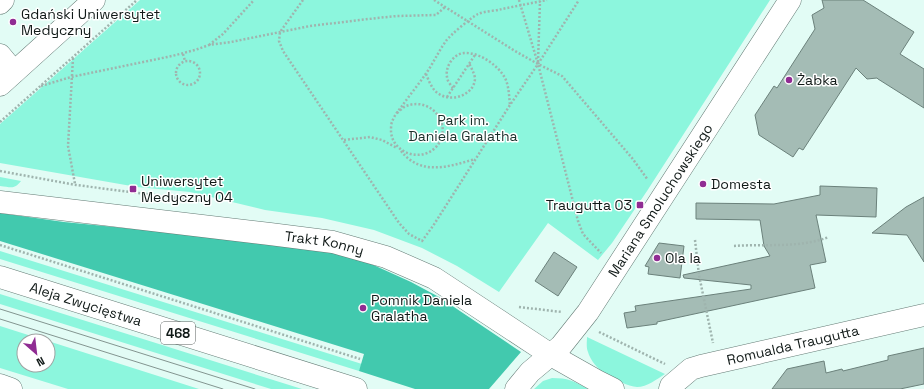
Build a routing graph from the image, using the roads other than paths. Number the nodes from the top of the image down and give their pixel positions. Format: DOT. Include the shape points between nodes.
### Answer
graph roads {
  1 [pos="3,0"];
  2 [pos="94,0"];
  3 [pos="790,0"];
  4 [pos="0,3"];
  5 [pos="0,55"];
  6 [pos="7,78"];
  7 [pos="0,202"];
  8 [pos="0,277"];
  9 [pos="924,315"];
  10 [pos="551,355"];
  11 [pos="0,385"];
  12 [pos="11,389"];
  13 [pos="356,389"];
  14 [pos="516,389"];
  15 [pos="613,389"];
  16 [pos="670,389"];
  1 -- 4 [label="street"];
  2 -- 6 [label="street"];
  3 -- 10 [label="street, Mariana Smoluchowskiego" via="588,312"];
  5 -- 6 [label="street"];
  7 -- 10 [label="street, Trakt Konny" via="333,242 386,257 434,278"];
  8 -- 13 [label="street, Aleja Zwycięstwa / 468"];
  9 -- 16 [label="street, Romualda Traugutta" via="701,366 691,369"];
  10 -- 14 [label="street, Mariana Smoluchowskiego" via="530,372"];
  10 -- 15 [label="street, Trakt Konny"];
  11 -- 12 [label="street"];
}
